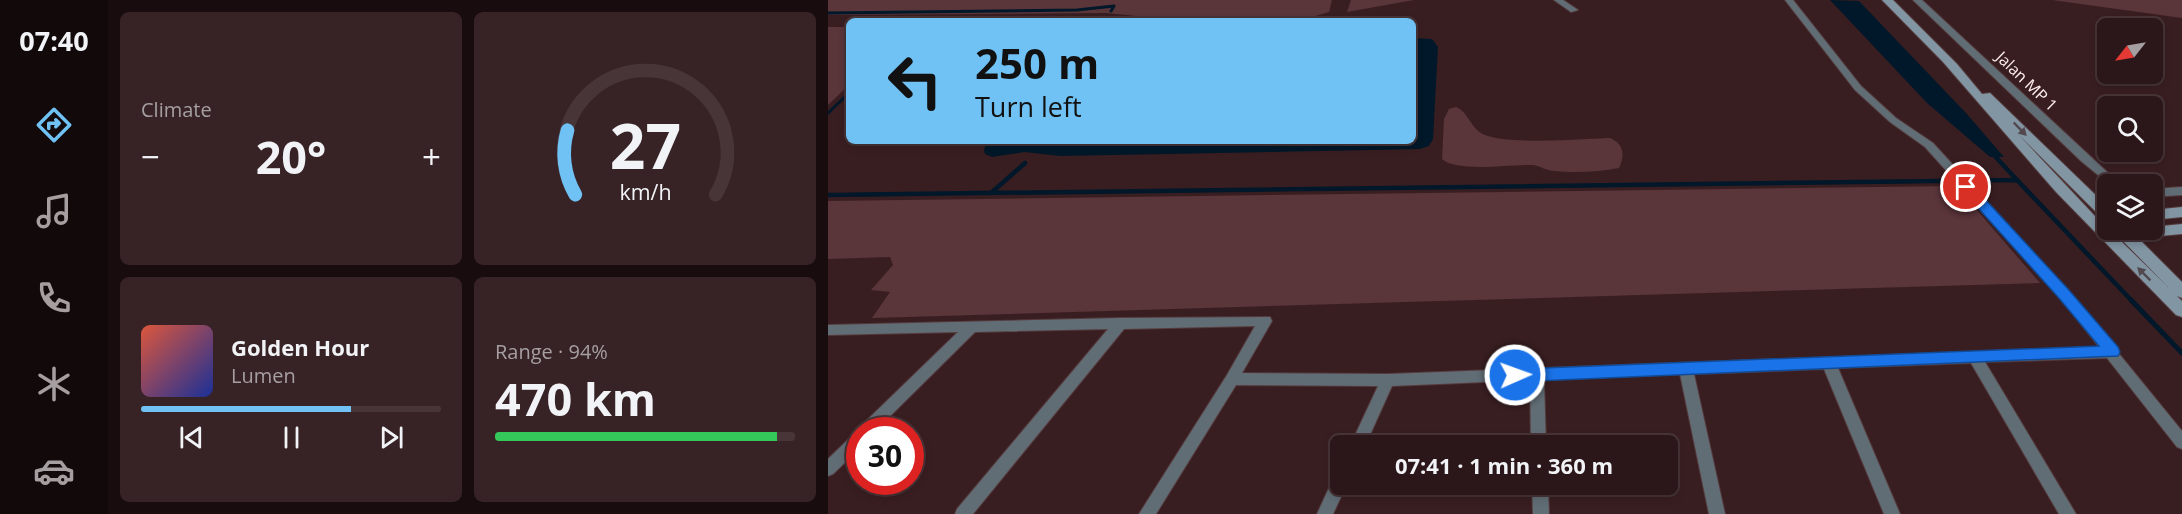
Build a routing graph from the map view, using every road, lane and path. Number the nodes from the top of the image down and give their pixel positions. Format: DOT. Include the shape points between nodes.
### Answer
graph roads {
  1 [pos="1558,0"];
  2 [pos="1789,0"];
  3 [pos="1887,0"];
  4 [pos="1917,0"];
  5 [pos="1574,10"];
  6 [pos="1947,60"];
  7 [pos="2103,174"];
  8 [pos="2066,176"];
  9 [pos="2182,191"];
  10 [pos="2163,192"];
  11 [pos="2097,195"];
  12 [pos="2097,207"];
  13 [pos="2182,212"];
  14 [pos="2163,213"];
  15 [pos="2097,220"];
  16 [pos="2092,221"];
  17 [pos="2097,223"];
  18 [pos="2182,229"];
  19 [pos="2163,230"];
  20 [pos="2124,240"];
  21 [pos="2126,240"];
  22 [pos="2162,272"];
  23 [pos="2182,292"];
  24 [pos="2182,311"];
  25 [pos="1121,323"];
  26 [pos="973,326"];
  27 [pos="829,329"];
  28 [pos="2112,352"];
  29 [pos="1975,357"];
  30 [pos="1829,363"];
  31 [pos="1686,369"];
  32 [pos="1537,374"];
  33 [pos="1232,379"];
  34 [pos="1388,380"];
  35 [pos="880,417"];
  36 [pos="1362,435"];
  37 [pos="1539,435"];
  38 [pos="2182,442"];
  39 [pos="846,452"];
  40 [pos="828,470"];
  41 [pos="1334,495"];
  42 [pos="1540,495"];
  43 [pos="963,514"];
  44 [pos="1147,514"];
  45 [pos="1325,514"];
  46 [pos="1541,514"];
  47 [pos="1717,514"];
  48 [pos="1892,514"];
  49 [pos="2068,514"];
  1 -- 5 [label="street"];
  2 -- 28 [label="street" via="1858,88 1893,120 1929,145"];
  3 -- 6 [label="main road"];
  4 -- 7 [label="street, Jalan MP 1"];
  6 -- 8 [label="main road, one-way"];
  6 -- 16 [label="main road" via="1986,109"];
  8 -- 11 [label="main road"];
  8 -- 12 [label="main road"];
  9 -- 10 [label="street"];
  13 -- 14 [label="main road"];
  15 -- 16 [label="main road"];
  16 -- 17 [label="main road"];
  18 -- 19 [label="main road"];
  18 -- 22 [label="main road" via="2153,242 2154,257"];
  24 -- 20 [label="main road, one-way"];
  21 -- 22 [label="main road"];
  22 -- 23 [label="main road"];
  25 -- 26 [label="street"];
  25 -- 33 [label="street" via="1265,321"];
  25 -- 43 [label="street"];
  26 -- 27 [label="street"];
  26 -- 35 [label="street"];
  28 -- 29 [label="street"];
  28 -- 38 [label="street"];
  29 -- 30 [label="street"];
  29 -- 49 [label="street"];
  30 -- 31 [label="street"];
  30 -- 48 [label="street"];
  31 -- 32 [label="street"];
  31 -- 47 [label="street"];
  32 -- 34 [label="street"];
  32 -- 37 [label="street"];
  33 -- 34 [label="street"];
  33 -- 44 [label="street"];
  34 -- 36 [label="street"];
  39 -- 40 [label="street"];
  41 -- 45 [label="street"];
  42 -- 46 [label="street"];
}
